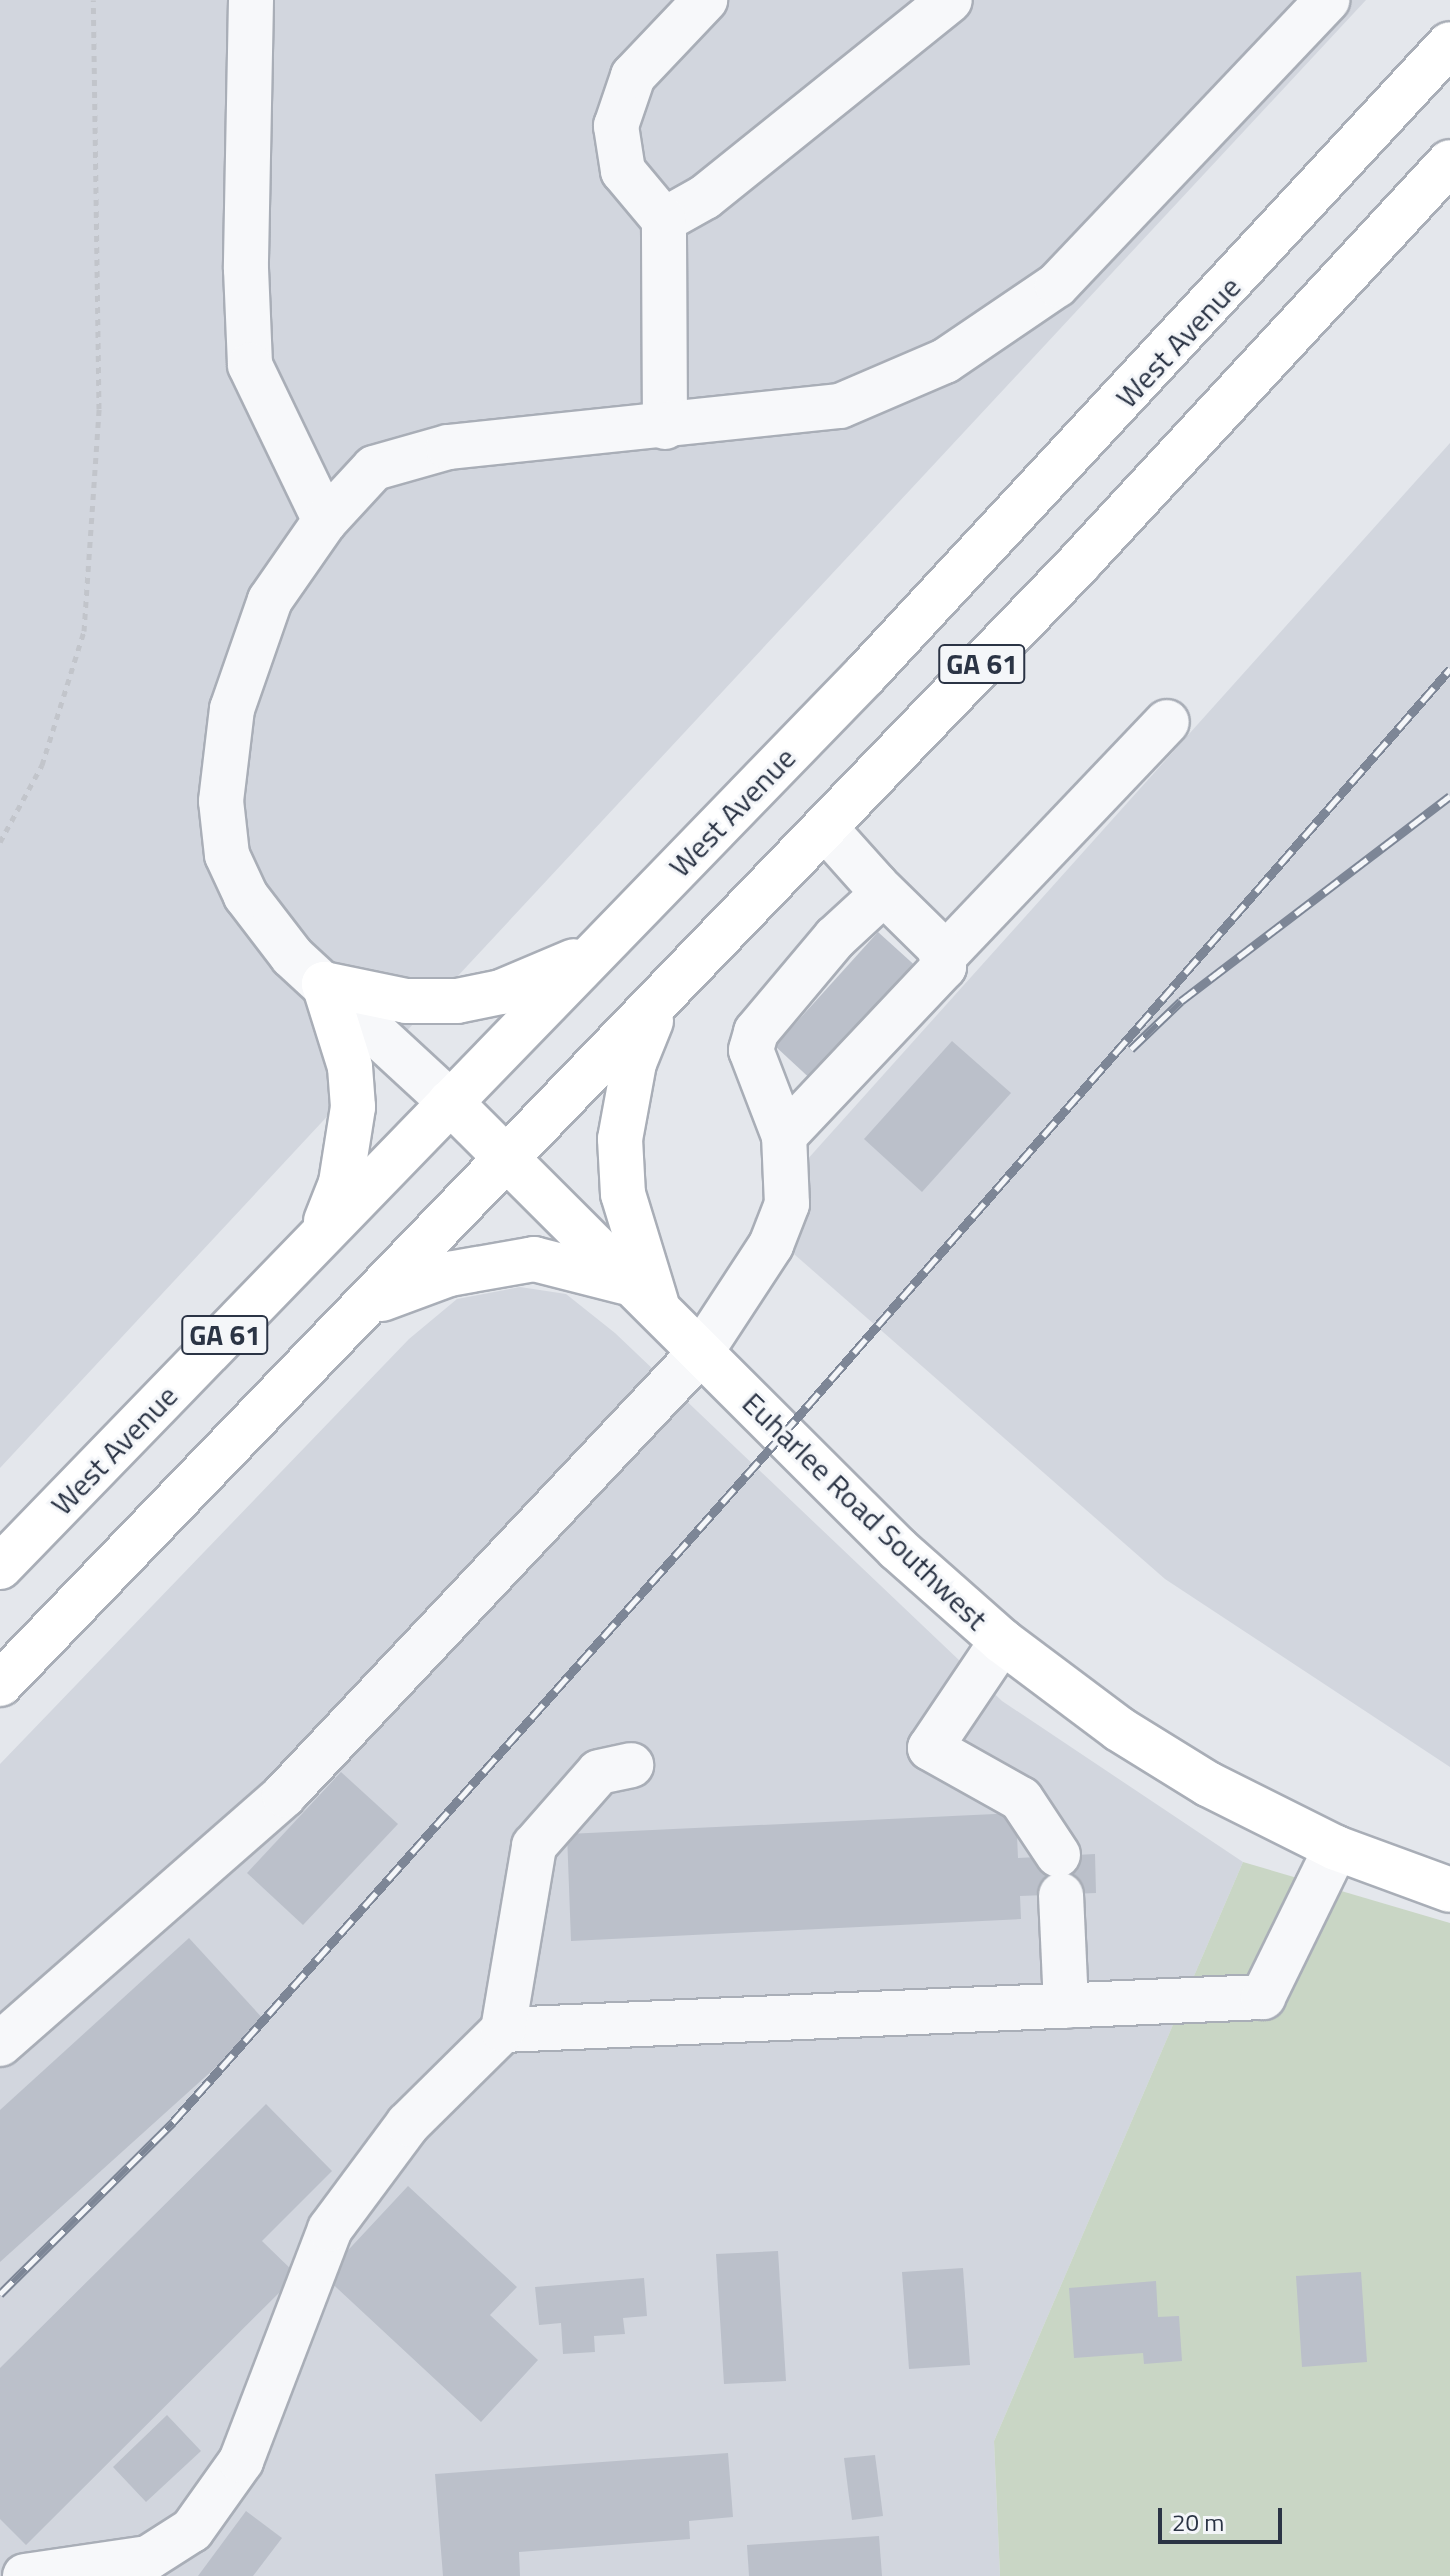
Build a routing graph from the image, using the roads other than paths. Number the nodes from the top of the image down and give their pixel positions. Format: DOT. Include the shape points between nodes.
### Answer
graph roads {
  1 [pos="251,0"];
  2 [pos="705,0"];
  3 [pos="950,0"];
  4 [pos="1327,0"];
  5 [pos="1450,44"];
  6 [pos="1450,162"];
  7 [pos="664,220"];
  8 [pos="665,427"];
  9 [pos="325,521"];
  10 [pos="1167,722"];
  11 [pos="825,828"];
  12 [pos="876,885"];
  13 [pos="604,943"];
  14 [pos="944,956"];
  15 [pos="324,984"];
  16 [pos="659,1002"];
  17 [pos="450,1102"];
  18 [pos="784,1136"];
  19 [pos="505,1158"];
  20 [pos="321,1235"];
  21 [pos="629,1284"];
  22 [pos="369,1305"];
  23 [pos="661,1316"];
  24 [pos="701,1352"];
  25 [pos="0,1567"];
  26 [pos="1002,1641"];
  27 [pos="0,1684"];
  28 [pos="631,1765"];
  29 [pos="1336,1848"];
  30 [pos="1450,1890"];
  31 [pos="1066,2006"];
  32 [pos="503,2030"];
  33 [pos="0,2044"];
  34 [pos="25,2576"];
  1 -- 9 [label="street" via="246,269 250,365"];
  2 -- 7 [label="street" via="633,76 616,126 623,171"];
  3 -- 7 [label="street" via="705,197"];
  4 -- 8 [label="street" via="1057,285 945,361 840,406"];
  5 -- 13 [label="main road, West Avenue / GA 61" via="865,675"];
  6 -- 11 [label="main road, GA 61"];
  7 -- 8 [label="street"];
  8 -- 9 [label="street" via="448,447 374,468"];
  9 -- 15 [label="street" via="270,600 232,709 221,801 227,855 246,896 274,936"];
  10 -- 14 [label="street"];
  11 -- 12 [label="street"];
  11 -- 16 [label="main road, GA 61"];
  12 -- 14 [label="street"];
  12 -- 18 [label="street" via="874,902 835,938 756,1032 751,1050"];
  13 -- 15 [label="main road" via="551,975 457,1001 406,1001"];
  13 -- 17 [label="main road, West Avenue / GA 61"];
  14 -- 18 [label="street" via="944,967"];
  15 -- 17 [label="street"];
  15 -- 20 [label="main road" via="350,1067 353,1107 341,1183"];
  16 -- 19 [label="main road, GA 61"];
  16 -- 23 [label="main road" via="634,1063 620,1139 623,1194"];
  17 -- 19 [label="main road, Euharlee Road Southwest"];
  17 -- 20 [label="main road, West Avenue / GA 61"];
  18 -- 24 [label="street" via="787,1204 771,1245"];
  19 -- 21 [label="main road, Euharlee Road Southwest"];
  19 -- 22 [label="main road, GA 61"];
  20 -- 25 [label="main road, West Avenue / GA 61"];
  21 -- 22 [label="main road" via="534,1259 449,1274"];
  21 -- 23 [label="main road, Euharlee Road Southwest"];
  22 -- 27 [label="main road, GA 61"];
  23 -- 24 [label="main road, Euharlee Road Southwest"];
  24 -- 26 [label="main road, Euharlee Road Southwest" via="898,1549"];
  24 -- 33 [label="street" via="284,1795"];
  26 -- 29 [label="main road, Euharlee Road Southwest" via="1163,1757"];
  26 -- 31 [label="street" via="930,1748 1021,1799 1060,1875"];
  28 -- 32 [label="street" via="599,1772 534,1846"];
  29 -- 30 [label="main road, Euharlee Road Southwest"];
  29 -- 31 [label="street" via="1263,1997"];
  31 -- 32 [label="street"];
  32 -- 34 [label="street" via="408,2124 330,2229 241,2461 192,2530 148,2558"];
}
